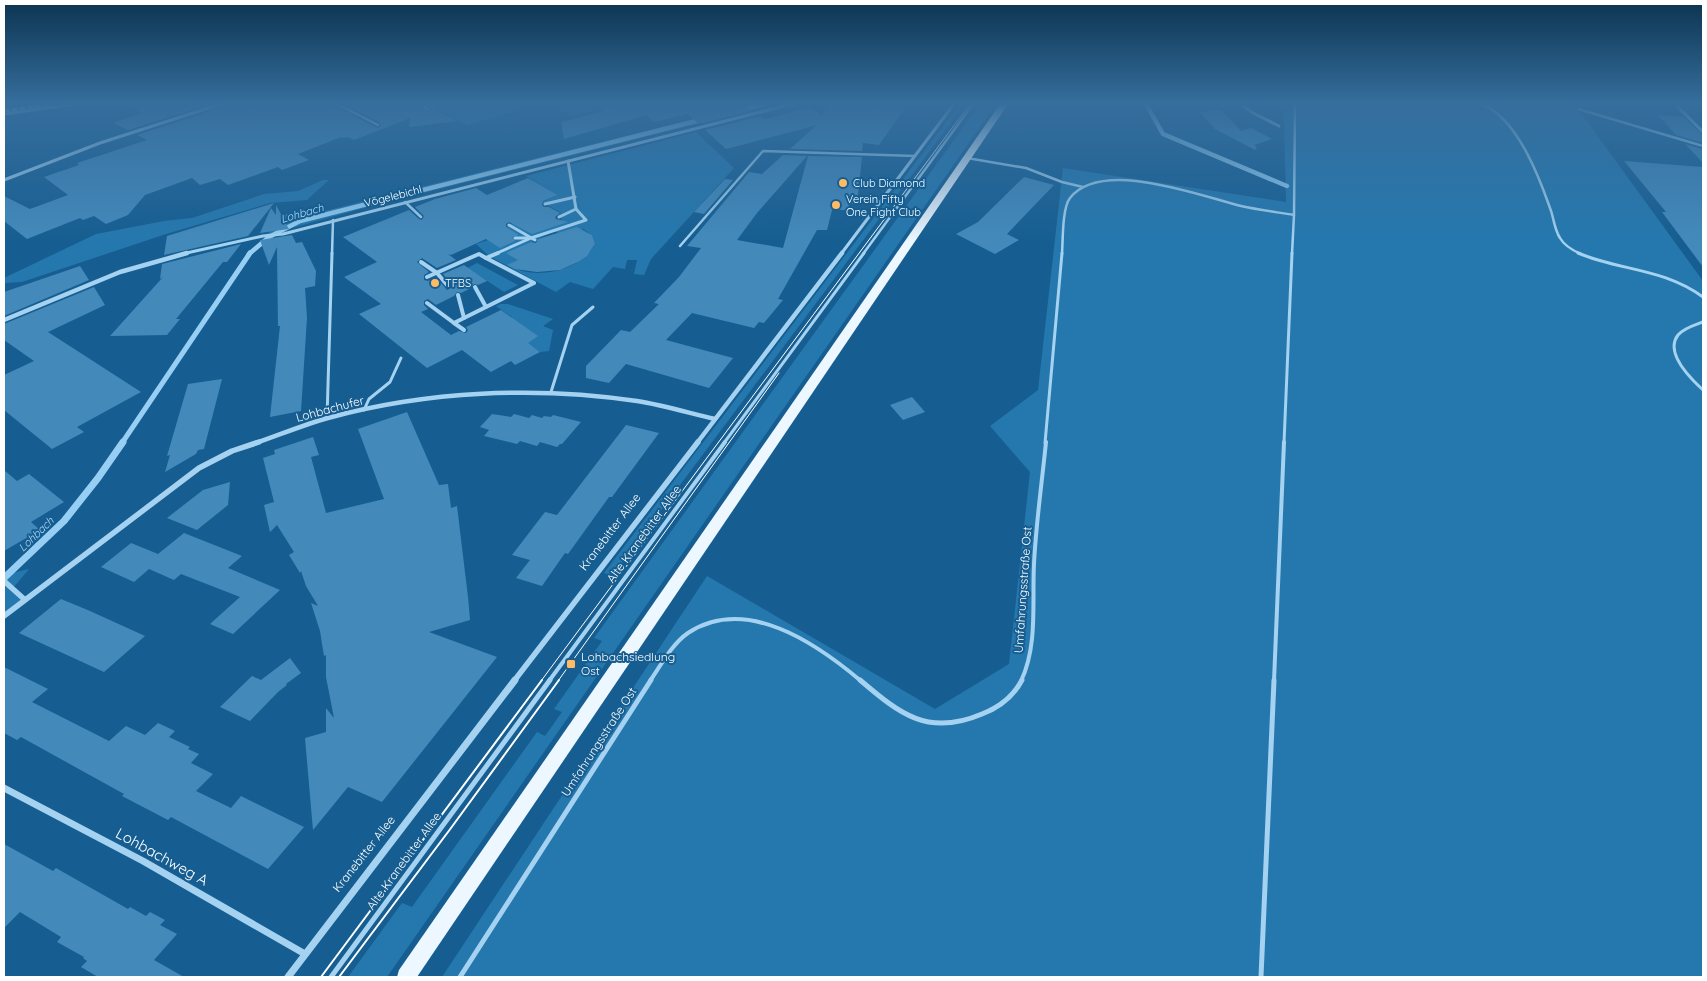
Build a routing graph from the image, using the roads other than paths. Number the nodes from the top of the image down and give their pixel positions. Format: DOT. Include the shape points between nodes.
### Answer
graph roads {
  1 [pos="82,150"];
  2 [pos="612,150"];
  3 [pos="920,150"];
  4 [pos="939,150"];
  5 [pos="973,150"];
  6 [pos="1295,150"];
  7 [pos="1521,150"];
  8 [pos="915,156"];
  9 [pos="967,158"];
  10 [pos="568,161"];
  11 [pos="4,180"];
  12 [pos="1083,187"];
  13 [pos="575,197"];
  14 [pos="405,202"];
  15 [pos="544,204"];
  16 [pos="576,209"];
  17 [pos="1294,215"];
  18 [pos="421,217"];
  19 [pos="559,217"];
  20 [pos="333,220"];
  21 [pos="509,225"];
  22 [pos="515,238"];
  23 [pos="533,239"];
  24 [pos="338,244"];
  25 [pos="332,246"];
  26 [pos="680,246"];
  27 [pos="486,258"];
  28 [pos="421,262"];
  29 [pos="436,272"];
  30 [pos="427,277"];
  31 [pos="336,286"];
  32 [pos="448,286"];
  33 [pos="475,287"];
  34 [pos="331,288"];
  35 [pos="458,294"];
  36 [pos="1703,297"];
  37 [pos="427,303"];
  38 [pos="486,306"];
  39 [pos="593,307"];
  40 [pos="464,318"];
  41 [pos="4,320"];
  42 [pos="1703,322"];
  43 [pos="454,323"];
  44 [pos="335,330"];
  45 [pos="464,330"];
  46 [pos="330,332"];
  47 [pos="401,358"];
  48 [pos="1703,390"];
  49 [pos="551,392"];
  50 [pos="364,410"];
  51 [pos="327,418"];
  52 [pos="715,419"];
  53 [pos="4,581"];
  54 [pos="24,599"];
  55 [pos="4,616"];
  56 [pos="4,788"];
  57 [pos="305,954"];
  58 [pos="288,977"];
  59 [pos="331,977"];
  60 [pos="406,977"];
  61 [pos="460,977"];
  62 [pos="1261,977"];
  1 -- 11 [label="street"];
  2 -- 10 [label="street, Vögelebichl"];
  3 -- 8 [label="street, Kranebitter Allee"];
  4 -- 59 [label="lane, Alte Kranebitter Allee"];
  5 -- 9 [label="main road"];
  6 -- 17 [label="lane"];
  7 -- 36 [label="lane" via="1542,188 1558,236 1571,249 1592,258 1666,276"];
  8 -- 26 [label="lane" via="763,151"];
  8 -- 52 [label="street, Kranebitter Allee"];
  9 -- 12 [label="lane" via="1026,168"];
  9 -- 60 [label="main road"];
  10 -- 13 [label="street"];
  10 -- 14 [label="street, Vögelebichl"];
  12 -- 17 [label="lane" via="1104,182 1143,184"];
  12 -- 61 [label="lane, Umfahrungsstraße Ost" via="1068,203 1035,552 1030,648 1024,674 1012,695 1004,703 980,715 949,724 926,723 900,711 844,668 783,629 744,618 704,622 684,634 667,655"];
  13 -- 15 [label="street"];
  13 -- 16 [label="street"];
  14 -- 18 [label="lane"];
  14 -- 20 [label="street, Vögelebichl"];
  16 -- 19 [label="street"];
  16 -- 23 [label="street" via="586,220"];
  17 -- 62 [label="lane"];
  20 -- 25 [label="lane"];
  20 -- 41 [label="street, Vögelebichl" via="283,234 173,256 120,272"];
  21 -- 23 [label="street"];
  22 -- 23 [label="street"];
  23 -- 27 [label="street"];
  24 -- 25 [label="lane"];
  25 -- 34 [label="lane"];
  27 -- 29 [label="street" via="479,254"];
  27 -- 38 [label="street" via="534,283"];
  28 -- 29 [label="street"];
  29 -- 30 [label="street"];
  29 -- 32 [label="street"];
  31 -- 34 [label="lane"];
  33 -- 38 [label="street"];
  34 -- 46 [label="lane"];
  35 -- 40 [label="street"];
  37 -- 43 [label="street"];
  38 -- 40 [label="street"];
  39 -- 49 [label="lane" via="572,324"];
  40 -- 43 [label="street"];
  42 -- 48 [label="lane" via="1679,334 1674,342 1678,359"];
  43 -- 45 [label="street"];
  44 -- 46 [label="lane"];
  46 -- 51 [label="lane"];
  47 -- 50 [label="lane" via="392,378 366,400"];
  49 -- 50 [label="street, Lohbachufer" via="447,396"];
  49 -- 52 [label="street, Lohbachufer" via="638,401"];
  50 -- 51 [label="street, Lohbachufer"];
  51 -- 54 [label="street, Lohbachufer" via="232,451 199,468"];
  52 -- 57 [label="street, Kranebitter Allee"];
  53 -- 54 [label="street"];
  54 -- 55 [label="street, Lohbachufer"];
  56 -- 57 [label="street, Lohbachweg A" via="143,861"];
  57 -- 58 [label="street, Kranebitter Allee"];
}
